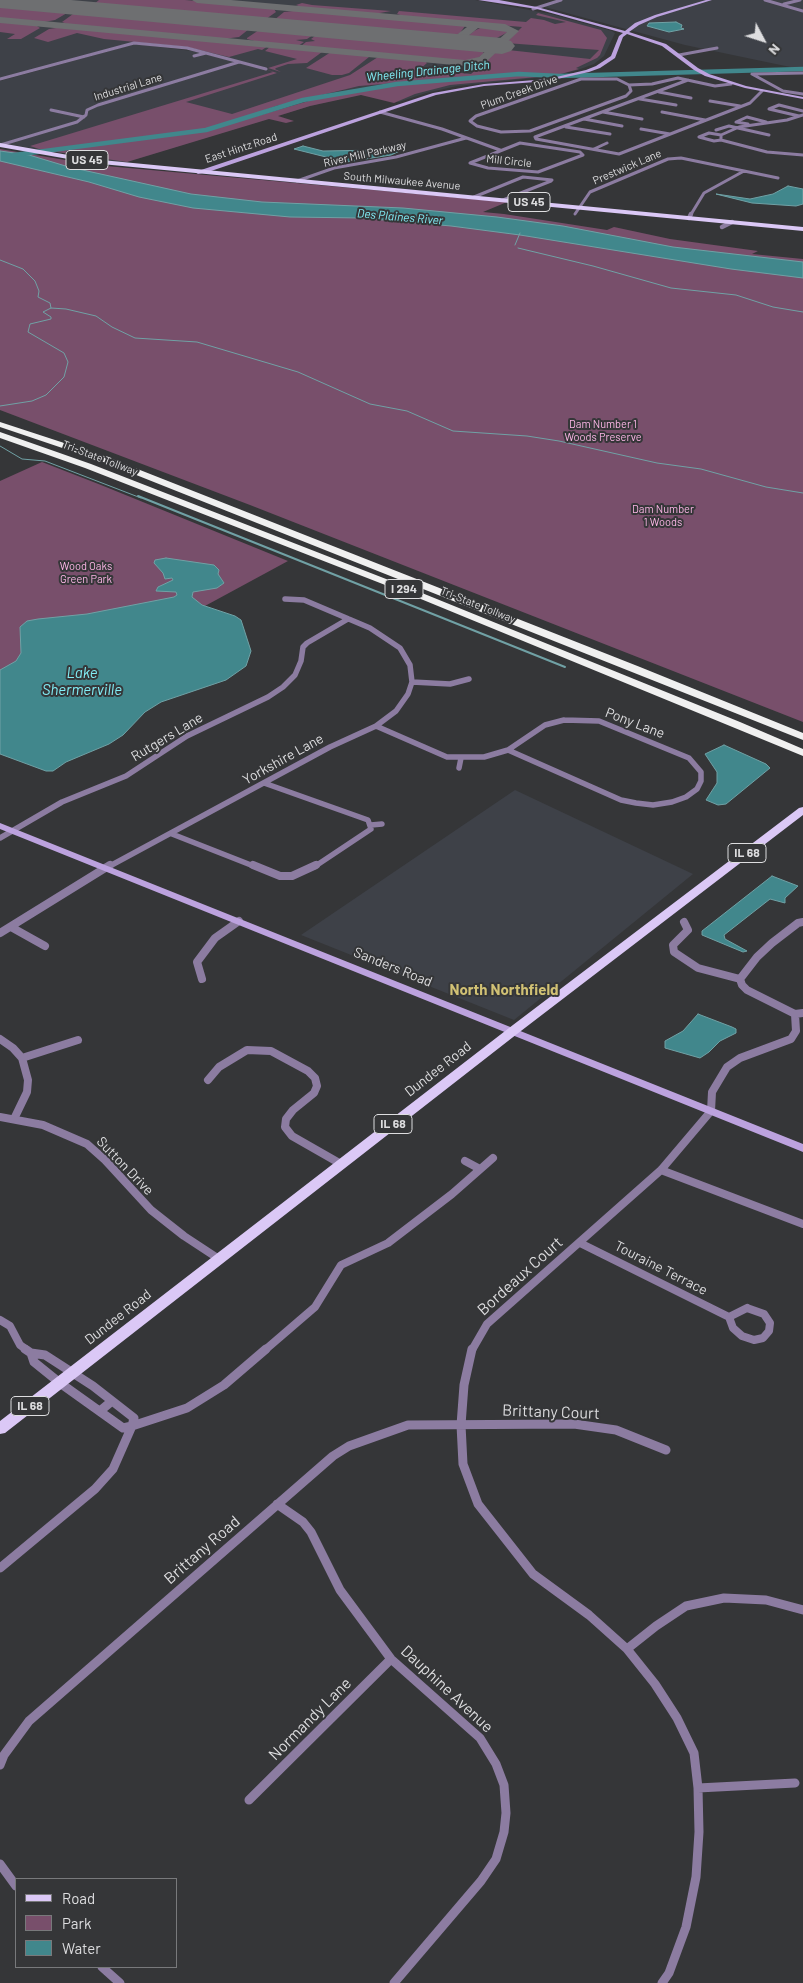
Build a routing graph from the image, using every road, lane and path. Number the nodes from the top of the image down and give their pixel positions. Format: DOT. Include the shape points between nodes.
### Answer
graph roads {
  1 [pos="480,0"];
  2 [pos="492,0"];
  3 [pos="560,0"];
  4 [pos="702,0"];
  5 [pos="710,0"];
  6 [pos="765,0"];
  7 [pos="800,0"];
  8 [pos="781,4"];
  9 [pos="535,8"];
  10 [pos="803,11"];
  11 [pos="623,32"];
  12 [pos="717,48"];
  13 [pos="206,53"];
  14 [pos="679,55"];
  15 [pos="194,56"];
  16 [pos="240,62"];
  17 [pos="266,69"];
  18 [pos="803,73"];
  19 [pos="547,79"];
  20 [pos="0,80"];
  21 [pos="688,80"];
  22 [pos="732,84"];
  23 [pos="630,86"];
  24 [pos="762,91"];
  25 [pos="658,92"];
  26 [pos="803,94"];
  27 [pos="691,98"];
  28 [pos="803,98"];
  29 [pos="640,99"];
  30 [pos="710,101"];
  31 [pos="676,105"];
  32 [pos="741,106"];
  33 [pos="51,110"];
  34 [pos="380,112"];
  35 [pos="603,112"];
  36 [pos="662,112"];
  37 [pos="801,116"];
  38 [pos="84,117"];
  39 [pos="584,119"];
  40 [pos="642,119"];
  41 [pos="706,120"];
  42 [pos="769,123"];
  43 [pos="751,125"];
  44 [pos="564,126"];
  45 [pos="622,126"];
  46 [pos="739,128"];
  47 [pos="641,129"];
  48 [pos="733,130"];
  49 [pos="726,132"];
  50 [pos="610,134"];
  51 [pos="670,134"];
  52 [pos="466,138"];
  53 [pos="721,138"];
  54 [pos="607,143"];
  55 [pos="0,145"];
  56 [pos="500,150"];
  57 [pos="594,150"];
  58 [pos="792,155"];
  59 [pos="803,155"];
  60 [pos="803,160"];
  61 [pos="218,167"];
  62 [pos="198,172"];
  63 [pos="744,172"];
  64 [pos="229,175"];
  65 [pos="314,176"];
  66 [pos="778,178"];
  67 [pos="297,181"];
  68 [pos="323,184"];
  69 [pos="474,197"];
  70 [pos="509,201"];
  71 [pos="581,207"];
  72 [pos="646,213"];
  73 [pos="575,214"];
  74 [pos="639,216"];
  75 [pos="689,218"];
  76 [pos="732,222"];
  77 [pos="722,227"];
  78 [pos="801,227"];
  79 [pos="0,424"];
  80 [pos="0,436"];
  81 [pos="285,599"];
  82 [pos="348,619"];
  83 [pos="468,679"];
  84 [pos="412,682"];
  85 [pos="376,726"];
  86 [pos="803,737"];
  87 [pos="508,750"];
  88 [pos="803,753"];
  89 [pos="462,758"];
  90 [pos="459,768"];
  91 [pos="264,783"];
  92 [pos="803,810"];
  93 [pos="382,824"];
  94 [pos="371,825"];
  95 [pos="0,826"];
  96 [pos="13,831"];
  97 [pos="172,834"];
  98 [pos="0,838"];
  99 [pos="108,867"];
  100 [pos="239,921"];
  101 [pos="684,922"];
  102 [pos="803,922"];
  103 [pos="10,927"];
  104 [pos="0,933"];
  105 [pos="45,946"];
  106 [pos="202,979"];
  107 [pos="740,979"];
  108 [pos="803,1013"];
  109 [pos="795,1014"];
  110 [pos="513,1031"];
  111 [pos="0,1039"];
  112 [pos="78,1040"];
  113 [pos="22,1058"];
  114 [pos="208,1080"];
  115 [pos="711,1111"];
  116 [pos="0,1117"];
  117 [pos="14,1119"];
  118 [pos="803,1148"];
  119 [pos="493,1158"];
  120 [pos="466,1161"];
  121 [pos="341,1164"];
  122 [pos="480,1169"];
  123 [pos="661,1170"];
  124 [pos="803,1224"];
  125 [pos="580,1243"];
  126 [pos="219,1259"];
  127 [pos="729,1317"];
  128 [pos="0,1320"];
  129 [pos="31,1353"];
  130 [pos="72,1373"];
  131 [pos="60,1382"];
  132 [pos="112,1401"];
  133 [pos="100,1411"];
  134 [pos="461,1425"];
  135 [pos="132,1426"];
  136 [pos="0,1429"];
  137 [pos="666,1450"];
  138 [pos="277,1504"];
  139 [pos="0,1568"];
  140 [pos="803,1610"];
  141 [pos="627,1649"];
  142 [pos="391,1659"];
  143 [pos="0,1765"];
  144 [pos="795,1783"];
  145 [pos="698,1788"];
  146 [pos="249,1800"];
  147 [pos="0,1864"];
  148 [pos="15,1885"];
  149 [pos="103,1968"];
  150 [pos="120,1983"];
  151 [pos="394,1983"];
  152 [pos="662,1983"];
  1 -- 9 [label="main road"];
  2 -- 9 [label="main road"];
  3 -- 9 [label="street"];
  4 -- 11 [label="main road" via="642,18"];
  5 -- 11 [label="main road" via="656,16"];
  6 -- 8 [label="street"];
  7 -- 8 [label="street"];
  8 -- 10 [label="street"];
  9 -- 11 [label="main road"];
  11 -- 14 [label="main road" via="658,42"];
  11 -- 19 [label="main road, East Hintz Road" via="613,57 598,67"];
  12 -- 14 [label="street"];
  13 -- 15 [label="street"];
  13 -- 16 [label="street"];
  13 -- 20 [label="street" via="134,43"];
  14 -- 22 [label="main road" via="696,69"];
  16 -- 17 [label="street"];
  16 -- 38 [label="street, Industrial Lane" via="98,105 87,110"];
  18 -- 26 [label="street" via="752,74 784,92"];
  19 -- 34 [label="main road, East Hintz Road" via="453,90"];
  19 -- 62 [label="main road, East Hintz Road" via="434,92"];
  21 -- 22 [label="street, Plum Creek Drive" via="716,86"];
  21 -- 23 [label="street, Plum Creek Drive" via="679,78 657,86"];
  21 -- 25 [label="street"];
  22 -- 24 [label="main road"];
  23 -- 23 [label="street, Plum Creek Drive" via="626,96 530,132 501,132 470,121 476,116 581,79 609,78"];
  24 -- 28 [label="main road"];
  24 -- 32 [label="street" via="756,99"];
  25 -- 27 [label="street"];
  25 -- 29 [label="street"];
  29 -- 31 [label="street"];
  29 -- 35 [label="street"];
  30 -- 32 [label="street"];
  32 -- 41 [label="street"];
  33 -- 38 [label="street"];
  34 -- 52 [label="street"];
  34 -- 61 [label="main road, East Hintz Road"];
  35 -- 39 [label="street"];
  35 -- 40 [label="street"];
  36 -- 41 [label="street"];
  37 -- 37 [label="street" via="769,109 779,105"];
  37 -- 42 [label="street" via="778,127"];
  38 -- 55 [label="street, Industrial Lane" via="77,122"];
  39 -- 44 [label="street"];
  39 -- 45 [label="street"];
  41 -- 51 [label="street"];
  42 -- 43 [label="street"];
  42 -- 43 [label="street" via="747,117 736,122"];
  43 -- 46 [label="street"];
  44 -- 50 [label="street"];
  44 -- 57 [label="street" via="536,139"];
  46 -- 48 [label="street"];
  46 -- 48 [label="street" via="769,134 764,137"];
  46 -- 49 [label="street" via="729,126 716,130"];
  47 -- 51 [label="street"];
  48 -- 49 [label="street"];
  49 -- 53 [label="street"];
  51 -- 57 [label="street" via="619,154"];
  52 -- 56 [label="street"];
  52 -- 65 [label="street, River Mill Parkway" via="396,157 334,168"];
  53 -- 53 [label="street" via="709,133 699,137 714,141"];
  53 -- 58 [label="street" via="767,152"];
  54 -- 57 [label="street"];
  55 -- 62 [label="main road, South Milwaukee Avenue / US 45" via="92,161"];
  56 -- 56 [label="street, Mill Circle" via="470,163 488,168 538,172 583,155 528,143"];
  58 -- 59 [label="street"];
  58 -- 60 [label="street"];
  61 -- 62 [label="main road, East Hintz Road"];
  61 -- 64 [label="main road"];
  62 -- 64 [label="main road, South Milwaukee Avenue / US 45"];
  63 -- 66 [label="street, Prestwick Lane"];
  63 -- 71 [label="street, Prestwick Lane" via="681,158 668,159 590,192"];
  63 -- 75 [label="street" via="704,193"];
  64 -- 67 [label="main road, South Milwaukee Avenue / US 45"];
  65 -- 67 [label="street, River Mill Parkway"];
  65 -- 68 [label="street" via="314,180"];
  67 -- 68 [label="main road, South Milwaukee Avenue / US 45"];
  68 -- 69 [label="main road, South Milwaukee Avenue / US 45"];
  69 -- 70 [label="main road, South Milwaukee Avenue / US 45"];
  69 -- 70 [label="street" via="523,177 552,180"];
  70 -- 71 [label="main road, South Milwaukee Avenue / US 45"];
  71 -- 72 [label="main road, South Milwaukee Avenue / US 45"];
  71 -- 73 [label="street, Prestwick Lane"];
  72 -- 74 [label="street"];
  72 -- 75 [label="main road, South Milwaukee Avenue / US 45"];
  75 -- 76 [label="main road, South Milwaukee Avenue / US 45"];
  76 -- 77 [label="street"];
  76 -- 78 [label="main road, South Milwaukee Avenue / US 45"];
  79 -- 86 [label="highway, Tri-State Tollway / I 294" via="122,466"];
  80 -- 88 [label="highway, Tri-State Tollway / I 294" via="88,466 419,595"];
  81 -- 82 [label="street" via="304,600"];
  82 -- 84 [label="street" via="382,634 400,648 410,666"];
  82 -- 96 [label="street, Rutgers Lane" via="307,642 295,675 284,687 187,736 126,776 62,802"];
  83 -- 84 [label="street" via="450,684"];
  84 -- 85 [label="street, Yorkshire Lane" via="402,704"];
  85 -- 89 [label="street, Pony Lane" via="447,757"];
  85 -- 91 [label="street, Yorkshire Lane"];
  87 -- 87 [label="street, Pony Lane" via="621,800 653,805 686,797 697,789 701,780 701,772 689,758 600,721 564,720 545,725"];
  87 -- 89 [label="street, Pony Lane" via="484,757"];
  89 -- 90 [label="street"];
  91 -- 94 [label="street" via="361,817"];
  91 -- 97 [label="street, Yorkshire Lane"];
  92 -- 110 [label="main road, Dundee Road / IL 68"];
  93 -- 94 [label="street"];
  94 -- 97 [label="street" via="366,834 292,879"];
  95 -- 96 [label="main road, Sanders Road"];
  96 -- 98 [label="street, Rutgers Lane"];
  96 -- 99 [label="main road, Sanders Road"];
  97 -- 99 [label="street, Yorkshire Lane"];
  99 -- 100 [label="main road, Sanders Road"];
  99 -- 103 [label="street, Yorkshire Lane"];
  100 -- 106 [label="street" via="215,938 196,962"];
  100 -- 110 [label="main road, Sanders Road"];
  101 -- 107 [label="street" via="688,930 673,945 674,952 703,970"];
  102 -- 107 [label="street" via="772,943"];
  103 -- 104 [label="street, Yorkshire Lane"];
  103 -- 105 [label="street"];
  107 -- 109 [label="street" via="747,990"];
  108 -- 109 [label="street"];
  109 -- 115 [label="street" via="796,1031 791,1039 740,1058 727,1067 712,1092"];
  110 -- 115 [label="main road, Sanders Road"];
  110 -- 121 [label="main road, Dundee Road / IL 68"];
  111 -- 113 [label="street"];
  112 -- 113 [label="street"];
  113 -- 117 [label="street" via="28,1080 27,1092"];
  114 -- 121 [label="street" via="219,1067 247,1050 271,1051 308,1071 315,1078 314,1093 286,1118 285,1127 292,1136"];
  115 -- 118 [label="main road, Sanders Road"];
  115 -- 123 [label="street, Bordeaux Court"];
  116 -- 117 [label="street, Sutton Drive"];
  117 -- 126 [label="street, Sutton Drive" via="58,1130 87,1144 156,1215"];
  119 -- 122 [label="street"];
  120 -- 122 [label="street"];
  121 -- 126 [label="main road, Dundee Road / IL 68"];
  122 -- 135 [label="street" via="388,1243 341,1266 315,1306 224,1385 187,1408"];
  123 -- 124 [label="street"];
  123 -- 125 [label="street, Bordeaux Court"];
  125 -- 127 [label="street, Touraine Terrace"];
  125 -- 134 [label="street, Bordeaux Court" via="487,1324 472,1349 464,1384"];
  126 -- 130 [label="main road, Dundee Road / IL 68"];
  127 -- 127 [label="street, Touraine Terrace" via="747,1308 764,1314 770,1323 769,1331 763,1338 754,1340 742,1336 733,1328"];
  128 -- 129 [label="street" via="10,1326 20,1345"];
  129 -- 130 [label="street" via="45,1355"];
  129 -- 131 [label="street" via="34,1362"];
  130 -- 131 [label="main road, Dundee Road / IL 68"];
  130 -- 132 [label="street"];
  131 -- 133 [label="street"];
  131 -- 136 [label="main road, Dundee Road / IL 68"];
  132 -- 133 [label="street"];
  132 -- 135 [label="street" via="134,1418"];
  133 -- 135 [label="street" via="123,1428"];
  134 -- 137 [label="street, Brittany Court" via="574,1424 616,1430"];
  134 -- 138 [label="street, Brittany Road" via="408,1425 349,1446"];
  134 -- 141 [label="street, Bordeaux Court" via="463,1464 478,1504 533,1574 589,1615"];
  135 -- 139 [label="street" via="113,1469 95,1489"];
  138 -- 142 [label="street, Dauphine Avenue" via="303,1522 311,1532 340,1590"];
  138 -- 143 [label="street, Brittany Road" via="29,1721"];
  140 -- 141 [label="street" via="766,1600 724,1598 686,1606"];
  141 -- 145 [label="street, Bordeaux Court" via="677,1718 694,1752"];
  142 -- 146 [label="street, Normandy Lane"];
  142 -- 151 [label="street, Dauphine Avenue" via="486,1746 501,1774 506,1813 501,1846 488,1873"];
  144 -- 145 [label="street"];
  145 -- 152 [label="street, Bordeaux Court" via="696,1877 686,1927"];
  147 -- 148 [label="street"];
  149 -- 150 [label="street"];
}
